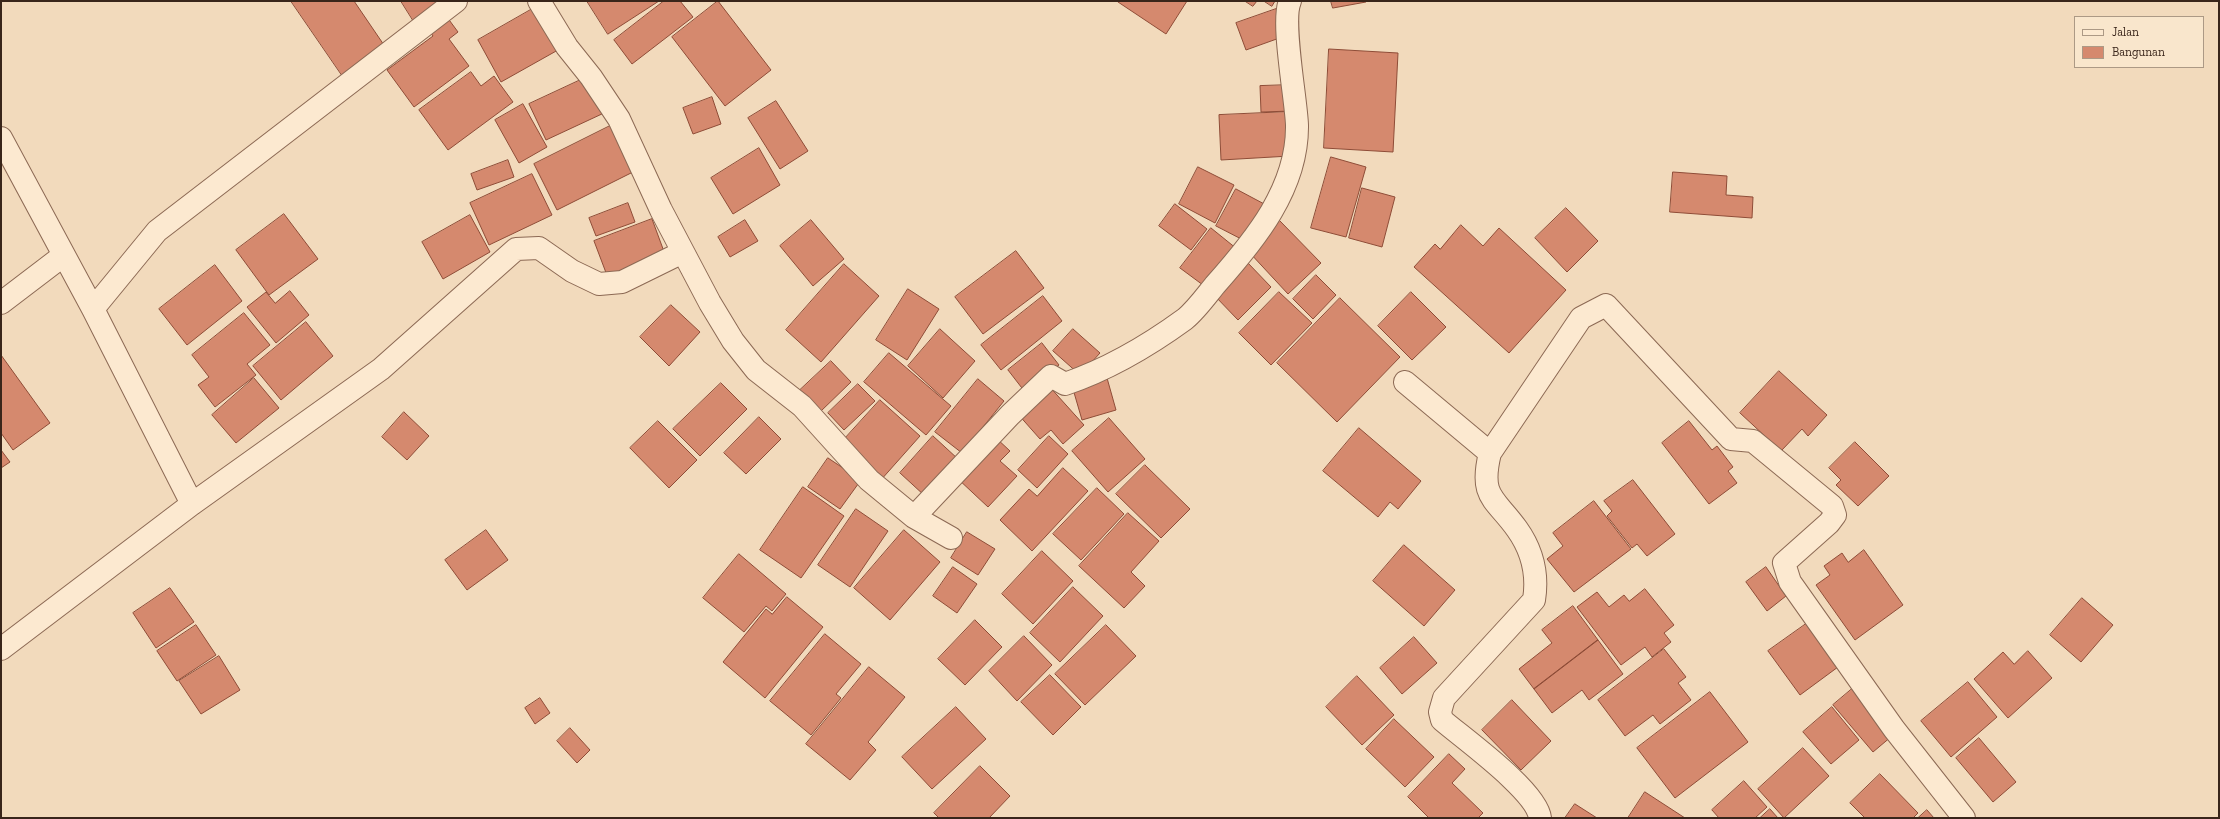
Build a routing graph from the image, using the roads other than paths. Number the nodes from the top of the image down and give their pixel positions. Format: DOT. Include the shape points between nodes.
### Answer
graph roads {
  1 [pos="456,1"];
  2 [pos="539,1"];
  3 [pos="1290,1"];
  4 [pos="1,138"];
  5 [pos="683,252"];
  6 [pos="64,255"];
  7 [pos="1,303"];
  8 [pos="93,309"];
  9 [pos="1405,382"];
  10 [pos="1490,454"];
  11 [pos="192,504"];
  12 [pos="914,517"];
  13 [pos="951,538"];
  14 [pos="1,649"];
  15 [pos="1540,818"];
  16 [pos="1964,818"];
  1 -- 8 [label="street" via="157,231"];
  2 -- 5 [label="street" via="567,48 591,77 619,119"];
  3 -- 12 [label="street" via="1287,23 1297,125 1295,159 1283,192 1250,246 1186,318 1118,362 1093,374 1065,384 1052,376 1010,415"];
  4 -- 6 [label="street"];
  5 -- 11 [label="street" via="622,282 599,284 572,271 539,248 516,249 382,369"];
  5 -- 12 [label="street" via="710,304 733,341 756,370 802,406 869,480"];
  6 -- 7 [label="street"];
  6 -- 8 [label="street"];
  8 -- 11 [label="street"];
  9 -- 10 [label="street"];
  10 -- 15 [label="street" via="1485,472 1487,488 1498,508 1518,530 1532,558 1537,582 1534,600 1444,698 1440,712 1442,720 1508,776 1536,805"];
  10 -- 16 [label="street" via="1581,318 1606,305 1731,439 1753,441 1832,506 1835,514 1829,523 1784,563 1790,582 1894,729"];
  11 -- 14 [label="street"];
  12 -- 13 [label="street"];
}
